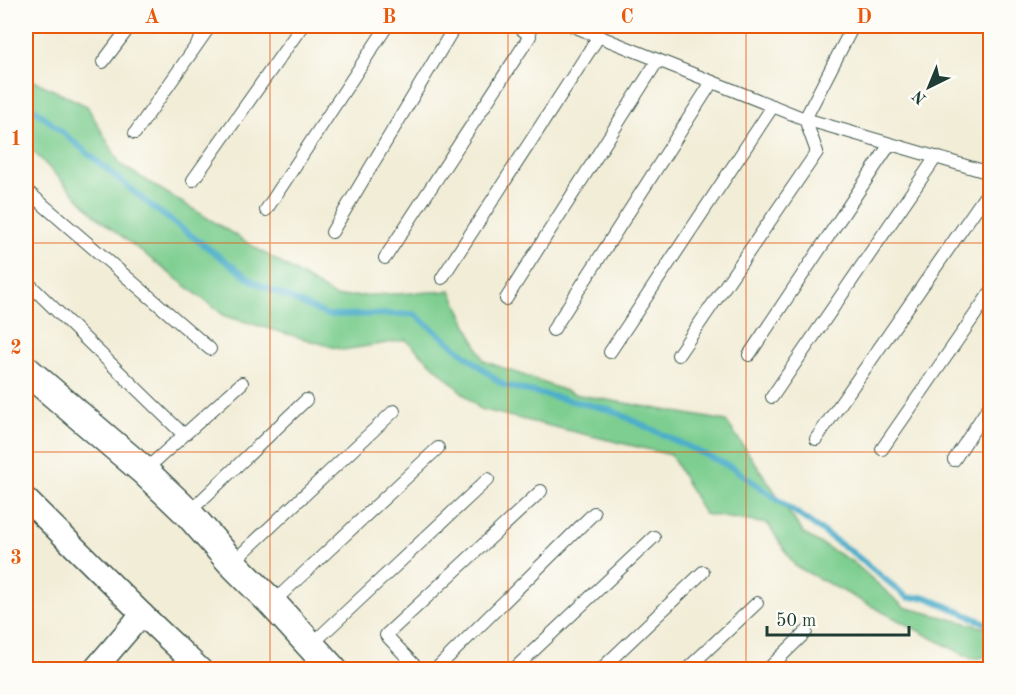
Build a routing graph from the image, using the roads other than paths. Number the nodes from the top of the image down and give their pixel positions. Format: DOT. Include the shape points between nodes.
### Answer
graph roads {
  1 [pos="130,26"];
  2 [pos="210,26"];
  3 [pos="302,26"];
  4 [pos="387,26"];
  5 [pos="455,26"];
  6 [pos="518,26"];
  7 [pos="573,26"];
  8 [pos="853,26"];
  9 [pos="599,36"];
  10 [pos="658,60"];
  11 [pos="103,62"];
  12 [pos="712,82"];
  13 [pos="773,106"];
  14 [pos="805,119"];
  15 [pos="135,133"];
  16 [pos="890,144"];
  17 [pos="936,157"];
  18 [pos="990,173"];
  19 [pos="193,180"];
  20 [pos="990,189"];
  21 [pos="26,190"];
  22 [pos="266,210"];
  23 [pos="332,232"];
  24 [pos="385,258"];
  25 [pos="442,278"];
  26 [pos="26,280"];
  27 [pos="990,293"];
  28 [pos="506,299"];
  29 [pos="553,330"];
  30 [pos="210,349"];
  31 [pos="610,352"];
  32 [pos="749,355"];
  33 [pos="678,356"];
  34 [pos="26,370"];
  35 [pos="242,383"];
  36 [pos="772,397"];
  37 [pos="306,400"];
  38 [pos="990,405"];
  39 [pos="394,411"];
  40 [pos="183,434"];
  41 [pos="816,439"];
  42 [pos="438,448"];
  43 [pos="882,449"];
  44 [pos="954,460"];
  45 [pos="144,471"];
  46 [pos="488,479"];
  47 [pos="541,491"];
  48 [pos="26,499"];
  49 [pos="188,513"];
  50 [pos="594,513"];
  51 [pos="654,537"];
  52 [pos="232,563"];
  53 [pos="703,572"];
  54 [pos="272,603"];
  55 [pos="757,603"];
  56 [pos="142,614"];
  57 [pos="806,632"];
  58 [pos="310,646"];
  59 [pos="94,669"];
  60 [pos="201,669"];
  61 [pos="333,669"];
  62 [pos="419,669"];
  63 [pos="435,669"];
  64 [pos="513,669"];
  65 [pos="600,669"];
  66 [pos="686,669"];
  67 [pos="767,669"];
  1 -- 11 [label="lane"];
  2 -- 15 [label="lane"];
  3 -- 19 [label="lane"];
  4 -- 22 [label="lane"];
  5 -- 23 [label="lane"];
  6 -- 24 [label="lane" via="530,36"];
  7 -- 9 [label="lane"];
  8 -- 14 [label="lane"];
  9 -- 10 [label="lane"];
  9 -- 25 [label="lane"];
  10 -- 12 [label="lane"];
  10 -- 28 [label="lane"];
  12 -- 13 [label="lane"];
  12 -- 29 [label="lane"];
  13 -- 14 [label="lane"];
  13 -- 31 [label="lane"];
  14 -- 16 [label="lane"];
  14 -- 33 [label="lane" via="817,152"];
  16 -- 17 [label="lane"];
  16 -- 32 [label="lane"];
  17 -- 18 [label="lane"];
  17 -- 36 [label="lane"];
  20 -- 41 [label="lane"];
  21 -- 30 [label="lane"];
  26 -- 40 [label="lane"];
  27 -- 43 [label="lane"];
  34 -- 45 [label="street"];
  35 -- 40 [label="lane"];
  37 -- 49 [label="lane"];
  38 -- 44 [label="lane"];
  39 -- 52 [label="lane"];
  40 -- 45 [label="lane"];
  42 -- 54 [label="lane"];
  45 -- 49 [label="street"];
  46 -- 58 [label="lane"];
  47 -- 62 [label="lane" via="386,634"];
  48 -- 56 [label="street"];
  49 -- 52 [label="street"];
  50 -- 63 [label="lane"];
  51 -- 64 [label="lane"];
  52 -- 54 [label="street"];
  53 -- 65 [label="lane"];
  54 -- 58 [label="street"];
  55 -- 66 [label="lane"];
  56 -- 59 [label="street"];
  56 -- 60 [label="street"];
  57 -- 67 [label="lane"];
  58 -- 61 [label="street"];
}
